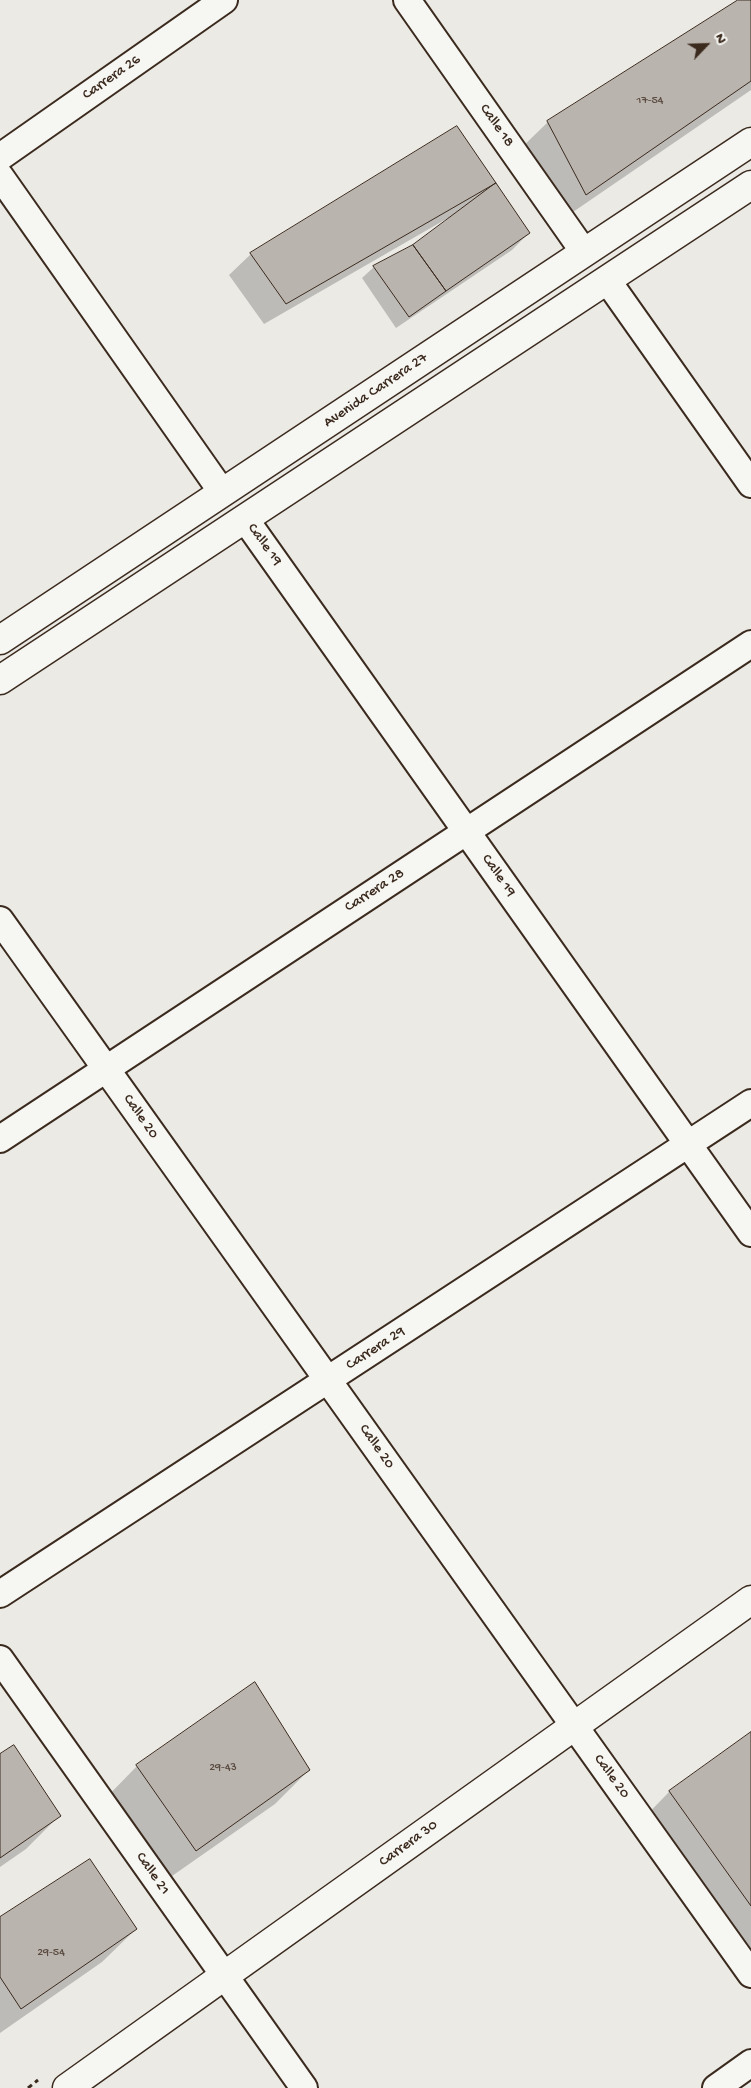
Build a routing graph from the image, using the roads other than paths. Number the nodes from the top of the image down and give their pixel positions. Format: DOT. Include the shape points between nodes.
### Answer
graph roads {
  1 [pos="224,0"];
  2 [pos="407,0"];
  3 [pos="751,142"];
  4 [pos="0,157"];
  5 [pos="0,176"];
  6 [pos="751,185"];
  7 [pos="584,252"];
  8 [pos="607,280"];
  9 [pos="751,484"];
  10 [pos="222,492"];
  11 [pos="245,519"];
  12 [pos="0,640"];
  13 [pos="751,644"];
  14 [pos="0,680"];
  15 [pos="467,831"];
  16 [pos="0,920"];
  17 [pos="106,1069"];
  18 [pos="751,1103"];
  19 [pos="0,1139"];
  20 [pos="688,1144"];
  21 [pos="751,1233"];
  22 [pos="328,1380"];
  23 [pos="0,1594"];
  24 [pos="751,1600"];
  25 [pos="0,1659"];
  26 [pos="574,1726"];
  27 [pos="751,1974"];
  28 [pos="225,1976"];
  29 [pos="751,2063"];
  30 [pos="55,2082"];
  31 [pos="304,2088"];
  32 [pos="716,2088"];
  1 -- 4 [label="street, Carrera 26"];
  2 -- 7 [label="street, Calle 18"];
  3 -- 7 [label="main road, Avenida Carrera 27"];
  5 -- 10 [label="street"];
  6 -- 8 [label="main road"];
  7 -- 10 [label="main road, Avenida Carrera 27"];
  8 -- 9 [label="street"];
  8 -- 11 [label="main road"];
  10 -- 12 [label="main road, Avenida Carrera 27"];
  11 -- 14 [label="main road"];
  11 -- 15 [label="street, Calle 19"];
  13 -- 15 [label="street, Carrera 28"];
  15 -- 17 [label="street, Carrera 28"];
  15 -- 20 [label="street, Calle 19"];
  16 -- 17 [label="street, Calle 20"];
  17 -- 19 [label="street, Carrera 28"];
  17 -- 22 [label="street, Calle 20"];
  18 -- 20 [label="street, Carrera 29"];
  20 -- 21 [label="street, Calle 19"];
  20 -- 22 [label="street, Carrera 29"];
  22 -- 23 [label="street, Carrera 29"];
  22 -- 26 [label="street, Calle 20"];
  24 -- 26 [label="main road, Carrera 30"];
  25 -- 28 [label="street, Calle 21"];
  26 -- 27 [label="street, Calle 20"];
  26 -- 28 [label="main road, Carrera 30"];
  28 -- 30 [label="main road, Carrera 30"];
  28 -- 31 [label="street, Calle 21"];
  29 -- 32 [label="street"];
}
